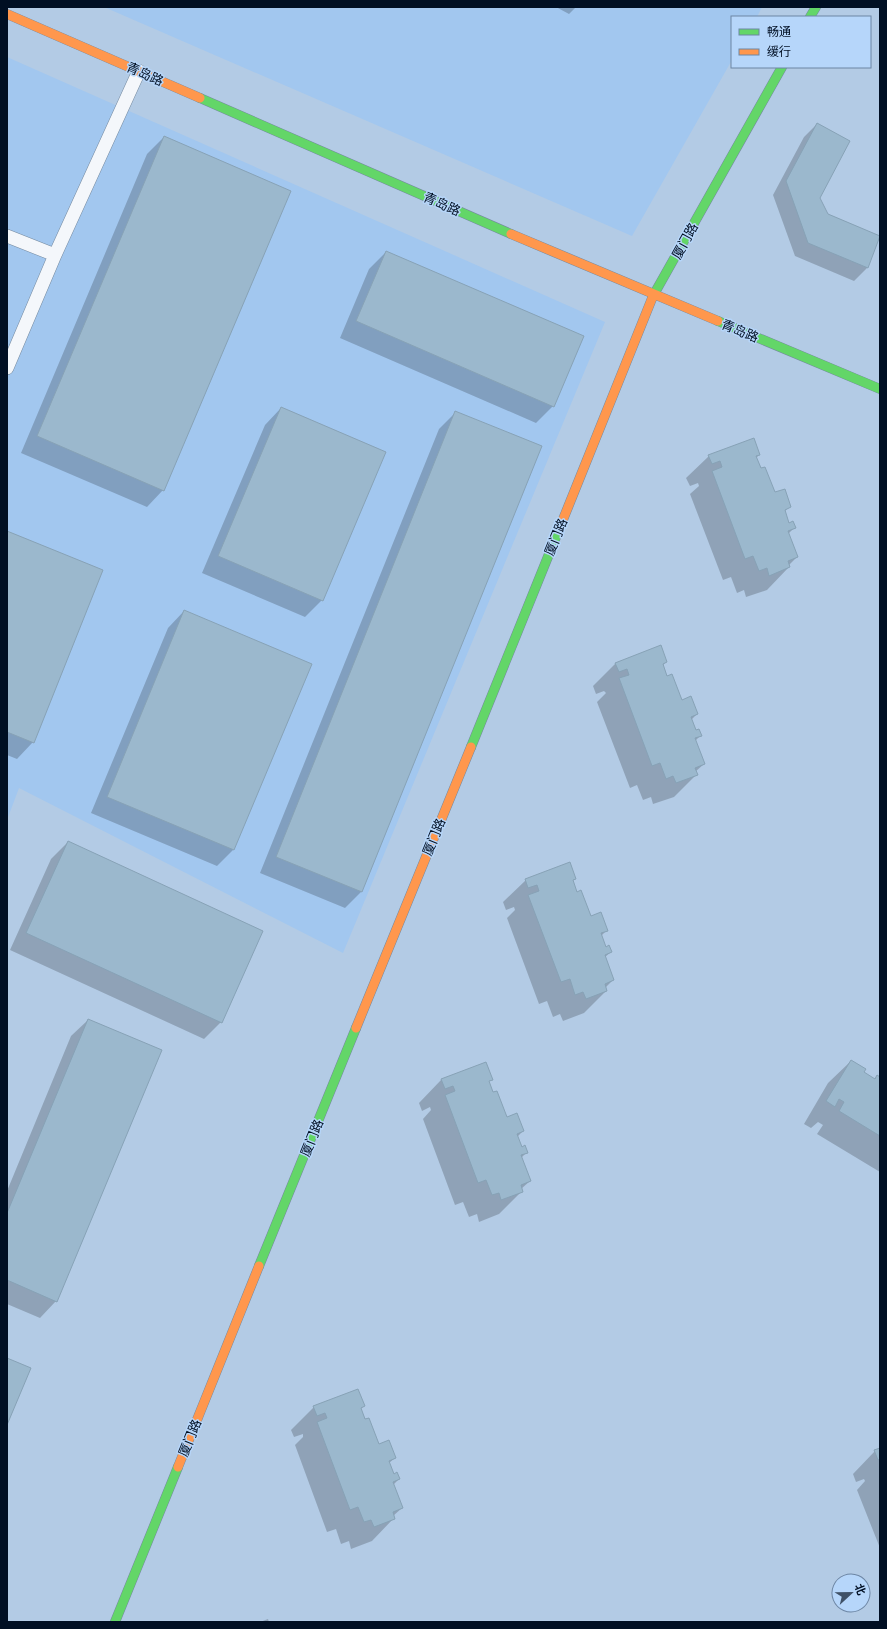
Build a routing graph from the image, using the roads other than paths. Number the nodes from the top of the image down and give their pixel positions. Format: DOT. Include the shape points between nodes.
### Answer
graph roads {
  1 [pos="816,7"];
  2 [pos="7,14"];
  3 [pos="811,16"];
  4 [pos="781,68"];
  5 [pos="139,71"];
  6 [pos="7,236"];
  7 [pos="55,255"];
  8 [pos="654,296"];
  9 [pos="7,368"];
  10 [pos="880,389"];
  11 [pos="115,1622"];
  1 -- 3 [label="street"];
  2 -- 5 [label="street, 青岛路"];
  4 -- 8 [label="street, 厦门路"];
  5 -- 7 [label="lane"];
  5 -- 8 [label="street, 青岛路"];
  6 -- 7 [label="lane"];
  7 -- 9 [label="lane"];
  8 -- 10 [label="street, 青岛路"];
  8 -- 11 [label="street, 厦门路"];
}
